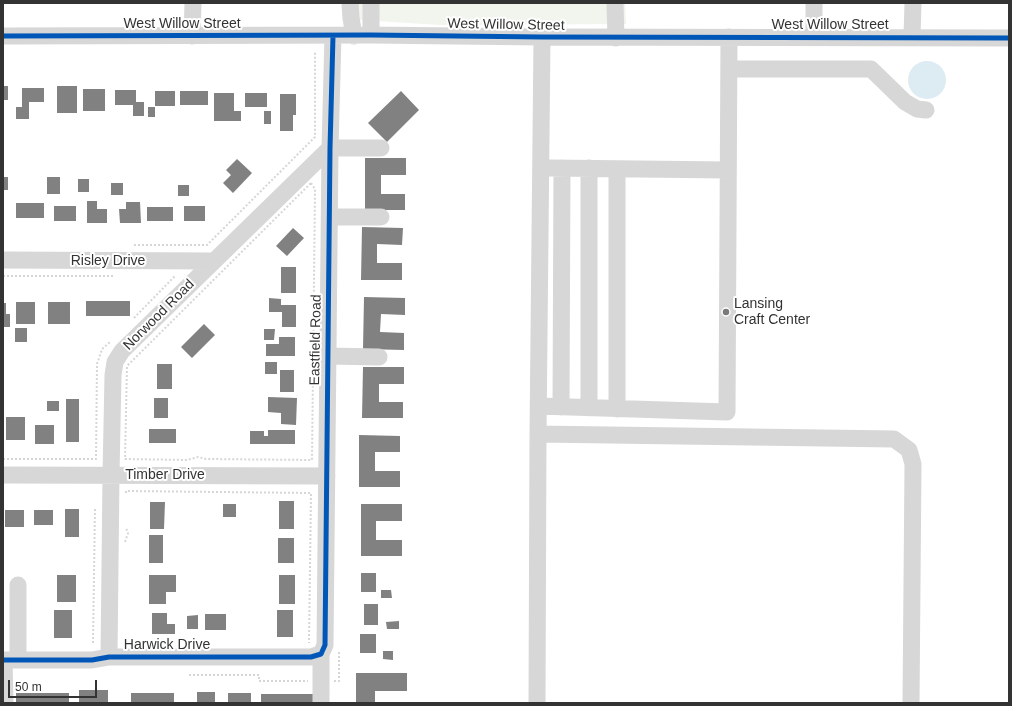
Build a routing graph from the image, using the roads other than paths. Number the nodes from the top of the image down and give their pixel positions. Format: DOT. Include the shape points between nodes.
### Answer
graph roads {
  1 [pos="193,3"];
  2 [pos="350,3"];
  3 [pos="371,3"];
  4 [pos="615,3"];
  5 [pos="814,3"];
  6 [pos="912,3"];
  7 [pos="371,35"];
  8 [pos="3,36"];
  9 [pos="192,36"];
  10 [pos="332,36"];
  11 [pos="354,36"];
  12 [pos="542,37"];
  13 [pos="729,37"];
  14 [pos="814,37"];
  15 [pos="912,37"];
  16 [pos="616,38"];
  17 [pos="1009,38"];
  18 [pos="729,69"];
  19 [pos="926,110"];
  20 [pos="330,148"];
  21 [pos="382,148"];
  22 [pos="541,168"];
  23 [pos="562,168"];
  24 [pos="589,168"];
  25 [pos="617,169"];
  26 [pos="728,170"];
  27 [pos="330,217"];
  28 [pos="381,217"];
  29 [pos="3,260"];
  30 [pos="214,261"];
  31 [pos="328,356"];
  32 [pos="379,357"];
  33 [pos="538,406"];
  34 [pos="561,407"];
  35 [pos="589,408"];
  36 [pos="617,408"];
  37 [pos="538,434"];
  38 [pos="3,475"];
  39 [pos="111,475"];
  40 [pos="327,476"];
  41 [pos="18,585"];
  42 [pos="318,648"];
  43 [pos="109,657"];
  44 [pos="8,660"];
  45 [pos="5,703"];
  46 [pos="321,703"];
  47 [pos="537,703"];
  48 [pos="911,703"];
  1 -- 9 [label="street"];
  2 -- 11 [label="street"];
  3 -- 7 [label="street"];
  4 -- 16 [label="street"];
  5 -- 14 [label="street"];
  6 -- 15 [label="street"];
  7 -- 11 [label="street, West Willow Street"];
  7 -- 12 [label="street, West Willow Street"];
  8 -- 9 [label="street, West Willow Street"];
  9 -- 10 [label="street, West Willow Street"];
  10 -- 11 [label="street, West Willow Street"];
  10 -- 20 [label="street, Eastfield Road"];
  12 -- 16 [label="street, West Willow Street"];
  12 -- 22 [label="street"];
  13 -- 14 [label="street, West Willow Street"];
  13 -- 16 [label="street, West Willow Street"];
  13 -- 18 [label="street"];
  14 -- 15 [label="street, West Willow Street"];
  15 -- 17 [label="street, West Willow Street"];
  18 -- 19 [label="street" via="871,69 905,102 917,109"];
  18 -- 26 [label="street"];
  20 -- 21 [label="street"];
  20 -- 27 [label="street, Eastfield Road"];
  20 -- 30 [label="street, Norwood Road"];
  22 -- 23 [label="street"];
  22 -- 33 [label="street"];
  23 -- 24 [label="street"];
  23 -- 34 [label="street"];
  24 -- 25 [label="street"];
  24 -- 35 [label="street"];
  25 -- 26 [label="street"];
  25 -- 36 [label="street"];
  26 -- 36 [label="street" via="727,412"];
  27 -- 28 [label="street"];
  27 -- 31 [label="street, Eastfield Road"];
  29 -- 30 [label="street, Risley Drive"];
  30 -- 39 [label="street, Norwood Road" via="122,351 116,362 113,375"];
  31 -- 32 [label="street"];
  31 -- 40 [label="street, Eastfield Road"];
  33 -- 34 [label="street"];
  33 -- 37 [label="street"];
  34 -- 35 [label="street"];
  35 -- 36 [label="street"];
  37 -- 47 [label="street"];
  37 -- 48 [label="street" via="894,439 899,442 909,450 913,464"];
  38 -- 39 [label="street, Timber Drive"];
  39 -- 40 [label="street, Timber Drive"];
  39 -- 43 [label="street, Norwood Road"];
  40 -- 42 [label="street, Eastfield Road"];
  41 -- 44 [label="street"];
  42 -- 43 [label="street, Harwick Drive" via="311,657"];
  42 -- 46 [label="street, Eastfield Road"];
  43 -- 44 [label="street, Harwick Drive" via="92,660"];
  44 -- 45 [label="street"];
}
